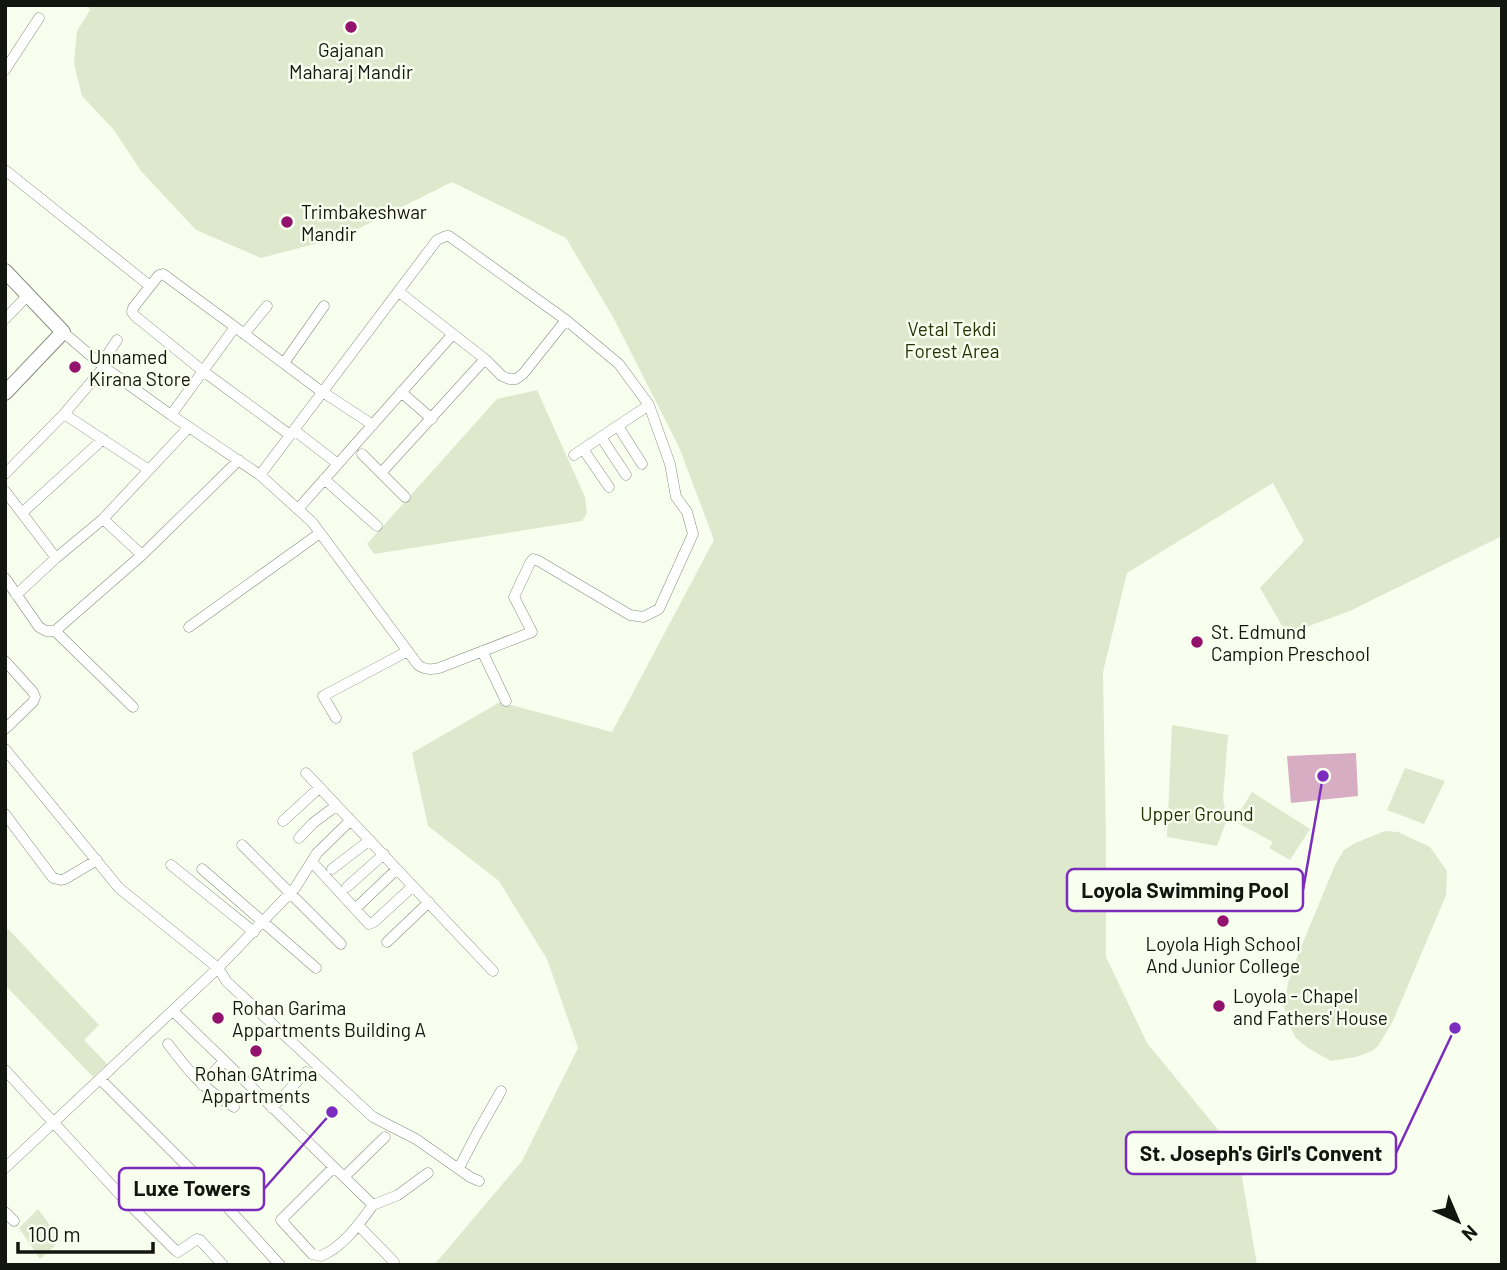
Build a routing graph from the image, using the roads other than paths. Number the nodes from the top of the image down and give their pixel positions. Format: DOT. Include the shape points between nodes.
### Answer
graph roads {
  1 [pos="39,18"];
  2 [pos="6,66"];
  3 [pos="5,170"];
  4 [pos="5,271"];
  5 [pos="150,286"];
  6 [pos="399,292"];
  7 [pos="28,295"];
  8 [pos="267,306"];
  9 [pos="324,306"];
  10 [pos="5,318"];
  11 [pos="566,320"];
  12 [pos="235,327"];
  13 [pos="63,332"];
  14 [pos="244,334"];
  15 [pos="453,334"];
  16 [pos="117,340"];
  17 [pos="485,359"];
  18 [pos="284,363"];
  19 [pos="102,366"];
  20 [pos="203,370"];
  21 [pos="324,392"];
  22 [pos="401,392"];
  23 [pos="5,393"];
  24 [pos="649,405"];
  25 [pos="64,414"];
  26 [pos="170,415"];
  27 [pos="432,419"];
  28 [pos="373,425"];
  29 [pos="618,426"];
  30 [pos="189,427"];
  31 [pos="292,433"];
  32 [pos="601,437"];
  33 [pos="103,439"];
  34 [pos="362,454"];
  35 [pos="239,460"];
  36 [pos="338,464"];
  37 [pos="642,464"];
  38 [pos="149,470"];
  39 [pos="381,473"];
  40 [pos="5,474"];
  41 [pos="260,475"];
  42 [pos="626,475"];
  43 [pos="324,479"];
  44 [pos="608,487"];
  45 [pos="5,491"];
  46 [pos="405,498"];
  47 [pos="298,509"];
  48 [pos="22,513"];
  49 [pos="103,519"];
  50 [pos="377,526"];
  51 [pos="320,533"];
  52 [pos="142,555"];
  53 [pos="56,558"];
  54 [pos="5,578"];
  55 [pos="16,595"];
  56 [pos="189,627"];
  57 [pos="55,631"];
  58 [pos="408,651"];
  59 [pos="482,651"];
  60 [pos="6,665"];
  61 [pos="506,701"];
  62 [pos="133,707"];
  63 [pos="336,718"];
  64 [pos="5,729"];
  65 [pos="5,749"];
  66 [pos="306,773"];
  67 [pos="319,788"];
  68 [pos="336,806"];
  69 [pos="5,814"];
  70 [pos="351,820"];
  71 [pos="283,821"];
  72 [pos="299,838"];
  73 [pos="370,840"];
  74 [pos="242,845"];
  75 [pos="384,854"];
  76 [pos="97,860"];
  77 [pos="312,862"];
  78 [pos="172,864"];
  79 [pos="202,869"];
  80 [pos="332,869"];
  81 [pos="397,869"];
  82 [pos="413,886"];
  83 [pos="346,887"];
  84 [pos="290,893"];
  85 [pos="429,902"];
  86 [pos="355,909"];
  87 [pos="263,921"];
  88 [pos="254,932"];
  89 [pos="387,942"];
  90 [pos="341,944"];
  91 [pos="218,968"];
  92 [pos="316,968"];
  93 [pos="493,971"];
  94 [pos="173,1012"];
  95 [pos="168,1044"];
  96 [pos="224,1061"];
  97 [pos="5,1070"];
  98 [pos="306,1072"];
  99 [pos="100,1079"];
  100 [pos="202,1085"];
  101 [pos="501,1091"];
  102 [pos="234,1107"];
  103 [pos="272,1108"];
  104 [pos="53,1123"];
  105 [pos="385,1138"];
  106 [pos="334,1167"];
  107 [pos="5,1168"];
  108 [pos="459,1168"];
  109 [pos="428,1172"];
  110 [pos="344,1177"];
  111 [pos="479,1181"];
  112 [pos="373,1205"];
  113 [pos="5,1212"];
  114 [pos="14,1221"];
  115 [pos="358,1225"];
  116 [pos="394,1262"];
  117 [pos="223,1265"];
  118 [pos="280,1265"];
  1 -- 2 [label="street"];
  3 -- 5 [label="street"];
  4 -- 7 [label="street"];
  5 -- 12 [label="street" via="163,274"];
  5 -- 20 [label="street" via="132,312"];
  6 -- 11 [label="street" via="437,240 449,236"];
  6 -- 15 [label="street"];
  6 -- 21 [label="street"];
  7 -- 10 [label="street"];
  7 -- 13 [label="street"];
  8 -- 14 [label="street"];
  9 -- 18 [label="street"];
  11 -- 17 [label="street" via="516,379 502,376"];
  11 -- 24 [label="street" via="619,364"];
  12 -- 14 [label="street"];
  12 -- 20 [label="street"];
  13 -- 19 [label="street"];
  13 -- 23 [label="street"];
  14 -- 18 [label="street"];
  15 -- 17 [label="street"];
  15 -- 22 [label="street"];
  16 -- 19 [label="street"];
  17 -- 27 [label="street"];
  18 -- 21 [label="street"];
  19 -- 25 [label="street"];
  19 -- 26 [label="street"];
  20 -- 26 [label="street"];
  20 -- 31 [label="street"];
  21 -- 28 [label="street"];
  21 -- 31 [label="street"];
  22 -- 27 [label="street"];
  22 -- 28 [label="street"];
  24 -- 29 [label="street"];
  24 -- 59 [label="street" via="670,464 676,497 687,512 693,534 659,609 643,617 630,615 533,559 514,597 532,632"];
  25 -- 33 [label="street"];
  25 -- 40 [label="street"];
  26 -- 30 [label="street"];
  27 -- 39 [label="street"];
  28 -- 36 [label="street"];
  29 -- 32 [label="street"];
  29 -- 37 [label="street"];
  30 -- 35 [label="street"];
  30 -- 38 [label="street"];
  31 -- 36 [label="street"];
  31 -- 41 [label="street"];
  32 -- 42 [label="street"];
  32 -- 44 [label="street" via="579,452"];
  33 -- 38 [label="street"];
  33 -- 48 [label="street"];
  34 -- 39 [label="street"];
  35 -- 41 [label="street"];
  35 -- 52 [label="street"];
  36 -- 43 [label="street"];
  38 -- 49 [label="street"];
  39 -- 46 [label="street"];
  41 -- 47 [label="street"];
  43 -- 47 [label="street"];
  43 -- 50 [label="street"];
  45 -- 48 [label="street"];
  47 -- 51 [label="street"];
  48 -- 53 [label="street"];
  49 -- 52 [label="street"];
  49 -- 53 [label="street"];
  51 -- 56 [label="street"];
  51 -- 58 [label="street"];
  52 -- 57 [label="street"];
  53 -- 55 [label="street"];
  54 -- 55 [label="street"];
  55 -- 57 [label="street" via="41,629"];
  57 -- 62 [label="street"];
  58 -- 59 [label="street" via="422,668 433,669"];
  58 -- 63 [label="street" via="323,696"];
  59 -- 61 [label="street"];
  60 -- 64 [label="street" via="35,697"];
  65 -- 76 [label="street"];
  66 -- 67 [label="street"];
  67 -- 68 [label="street"];
  67 -- 71 [label="street"];
  68 -- 70 [label="street"];
  68 -- 72 [label="street"];
  69 -- 76 [label="street" via="53,878 65,879"];
  70 -- 73 [label="street"];
  70 -- 77 [label="street"];
  73 -- 75 [label="street"];
  73 -- 80 [label="street"];
  74 -- 84 [label="street"];
  75 -- 81 [label="street"];
  75 -- 83 [label="street"];
  76 -- 91 [label="street" via="119,888"];
  77 -- 84 [label="street"];
  77 -- 86 [label="street"];
  78 -- 88 [label="street"];
  79 -- 87 [label="street"];
  81 -- 82 [label="street"];
  81 -- 86 [label="street"];
  82 -- 85 [label="street"];
  82 -- 86 [label="street" via="371,924"];
  84 -- 87 [label="street"];
  84 -- 90 [label="street"];
  85 -- 89 [label="street"];
  85 -- 93 [label="street"];
  87 -- 88 [label="street"];
  87 -- 92 [label="street"];
  88 -- 91 [label="street"];
  91 -- 94 [label="street"];
  91 -- 108 [label="street" via="227,982 373,1117"];
  94 -- 96 [label="street"];
  94 -- 99 [label="street"];
  95 -- 100 [label="street"];
  96 -- 100 [label="street"];
  96 -- 103 [label="street"];
  97 -- 104 [label="street"];
  98 -- 103 [label="street"];
  99 -- 104 [label="street"];
  99 -- 118 [label="street"];
  100 -- 102 [label="street"];
  101 -- 108 [label="street"];
  103 -- 106 [label="street"];
  104 -- 107 [label="street"];
  104 -- 117 [label="street" via="174,1250 181,1251 197,1239"];
  105 -- 110 [label="street"];
  106 -- 110 [label="street"];
  106 -- 115 [label="street" via="282,1220 312,1254 321,1256"];
  108 -- 111 [label="street"];
  109 -- 112 [label="street" via="398,1195"];
  110 -- 112 [label="street"];
  112 -- 115 [label="street"];
  113 -- 114 [label="street"];
  115 -- 116 [label="street"];
}
